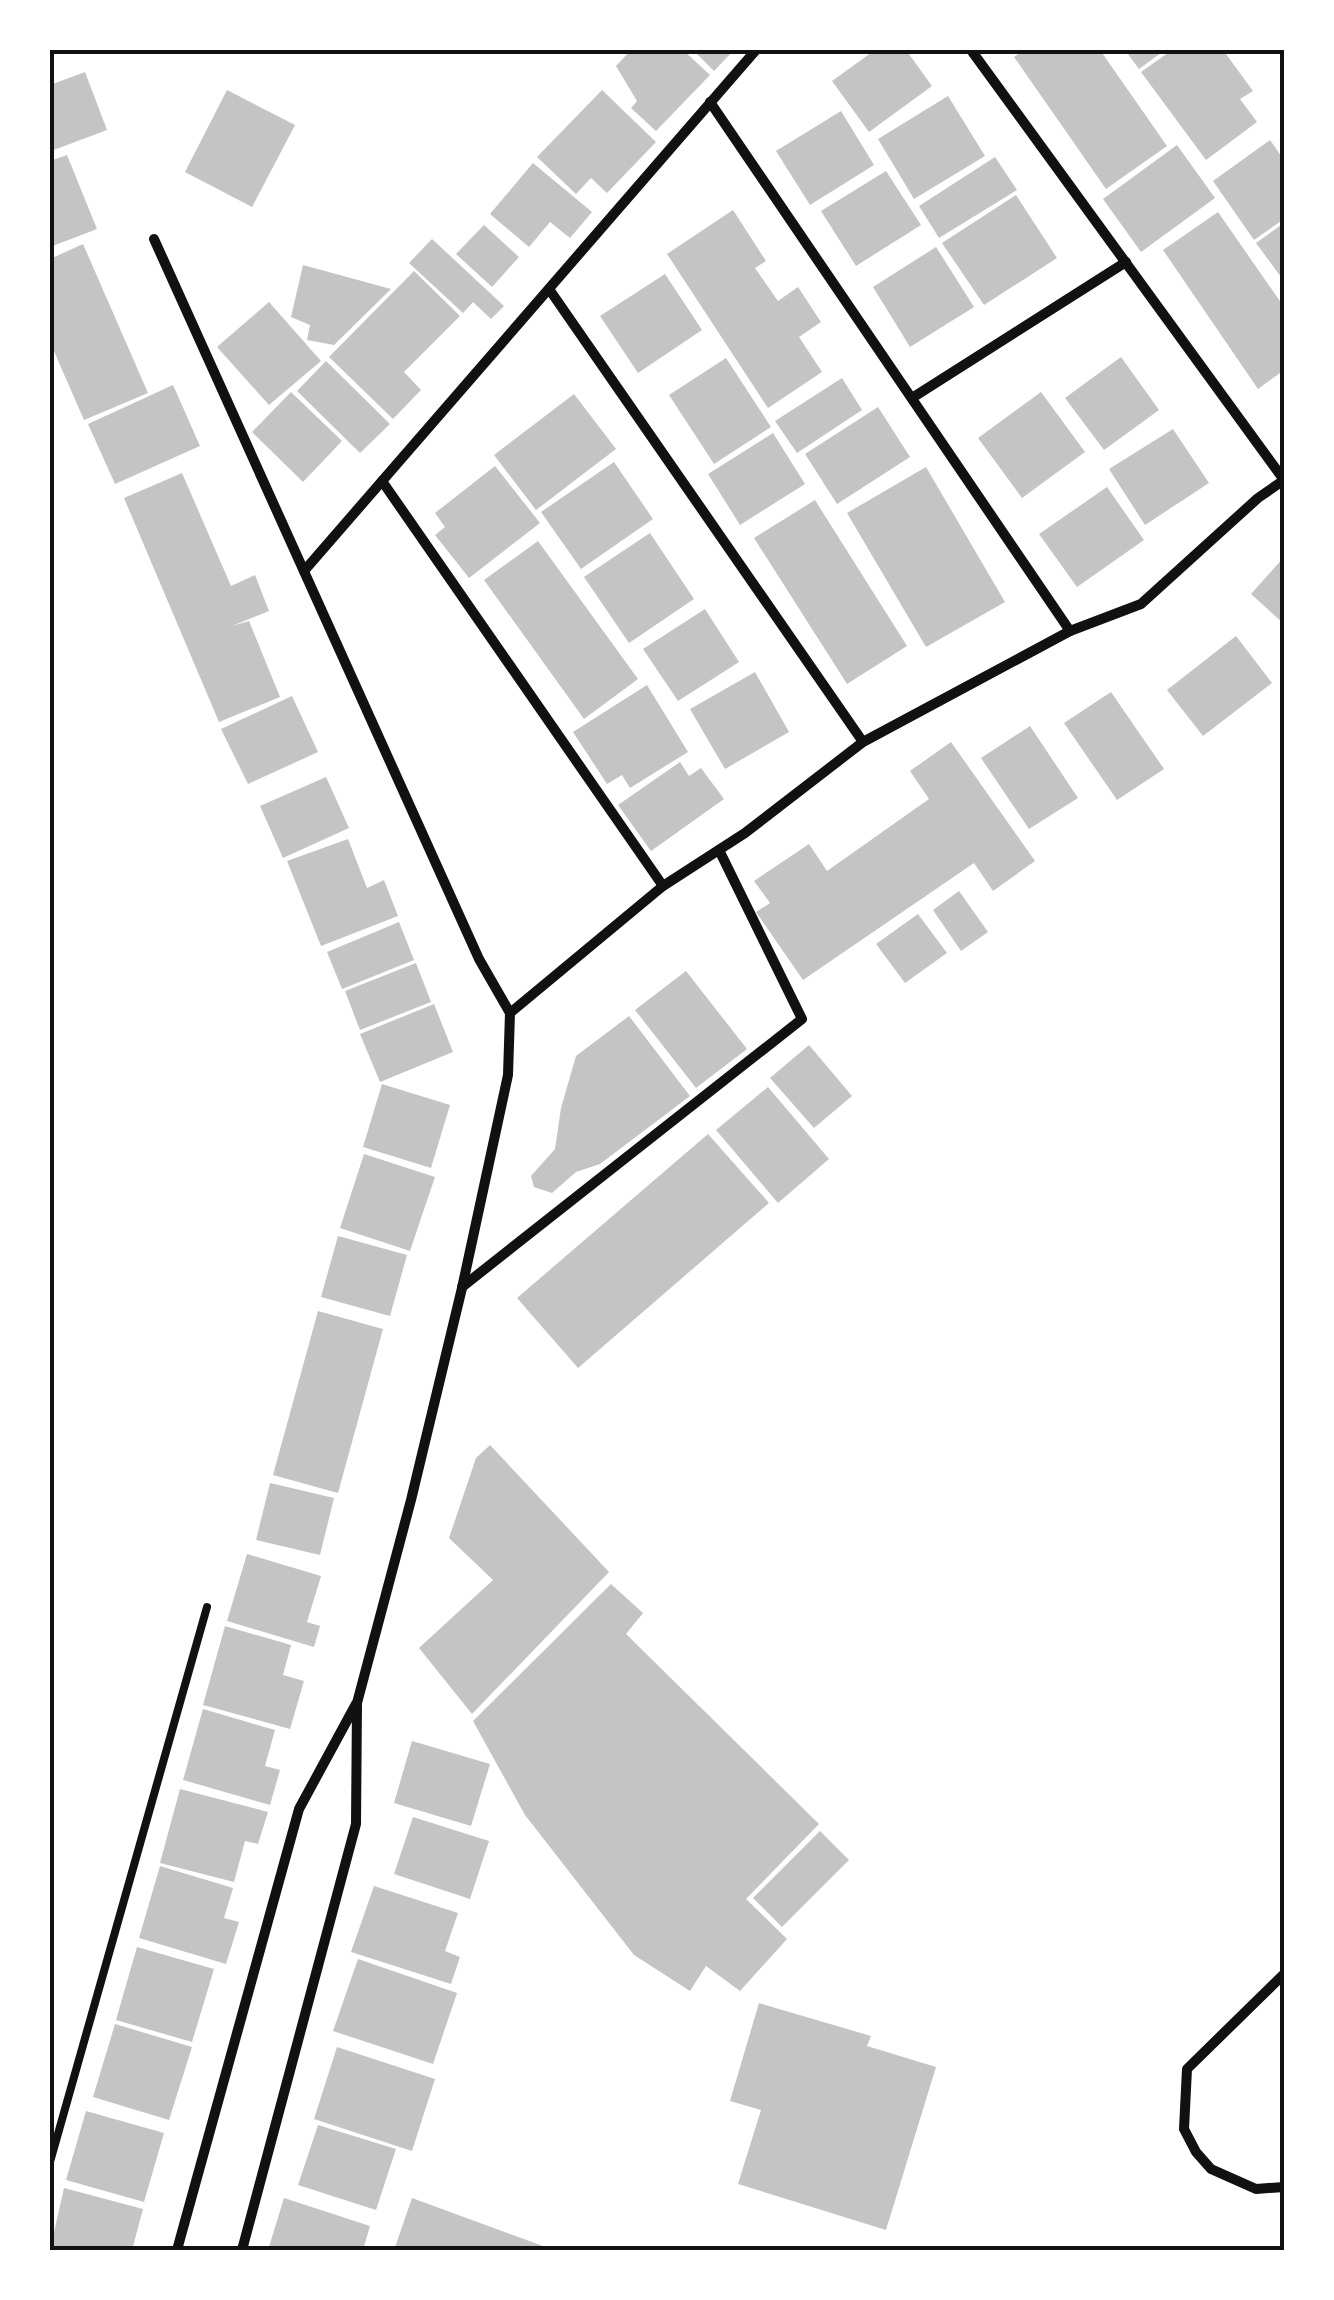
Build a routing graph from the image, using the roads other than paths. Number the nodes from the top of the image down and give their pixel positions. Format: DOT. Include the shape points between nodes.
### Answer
graph roads {
  1 [pos="756,50"];
  2 [pos="971,50"];
  3 [pos="710,102"];
  4 [pos="154,238"];
  5 [pos="1126,262"];
  6 [pos="549,289"];
  7 [pos="912,398"];
  8 [pos="1284,480"];
  9 [pos="382,481"];
  10 [pos="304,571"];
  11 [pos="1070,631"];
  12 [pos="862,742"];
  13 [pos="719,850"];
  14 [pos="663,886"];
  15 [pos="510,1013"];
  16 [pos="462,1288"];
  17 [pos="207,1607"];
  18 [pos="357,1703"];
  19 [pos="1284,1974"];
  20 [pos="50,2162"];
  21 [pos="1284,2187"];
  22 [pos="177,2250"];
  23 [pos="242,2250"];
  1 -- 3 [label="street"];
  2 -- 5 [label="street"];
  3 -- 6 [label="street"];
  3 -- 7 [label="street"];
  4 -- 10 [label="street"];
  5 -- 7 [label="street"];
  5 -- 8 [label="street"];
  6 -- 9 [label="street"];
  6 -- 12 [label="street"];
  7 -- 11 [label="street"];
  8 -- 11 [label="street" via="1140,604"];
  9 -- 10 [label="street"];
  9 -- 14 [label="street"];
  10 -- 15 [label="street"];
  11 -- 12 [label="street"];
  12 -- 13 [label="street"];
  13 -- 14 [label="street"];
  13 -- 16 [label="street" via="802,1019"];
  14 -- 15 [label="street"];
  15 -- 16 [label="street" via="508,1075"];
  16 -- 18 [label="street"];
  17 -- 20 [label="lane"];
  18 -- 22 [label="street" via="298,1809"];
  18 -- 23 [label="street" via="356,1824"];
  19 -- 21 [label="street" via="1187,2069 1184,2129 1211,2169 1256,2189"];
}
